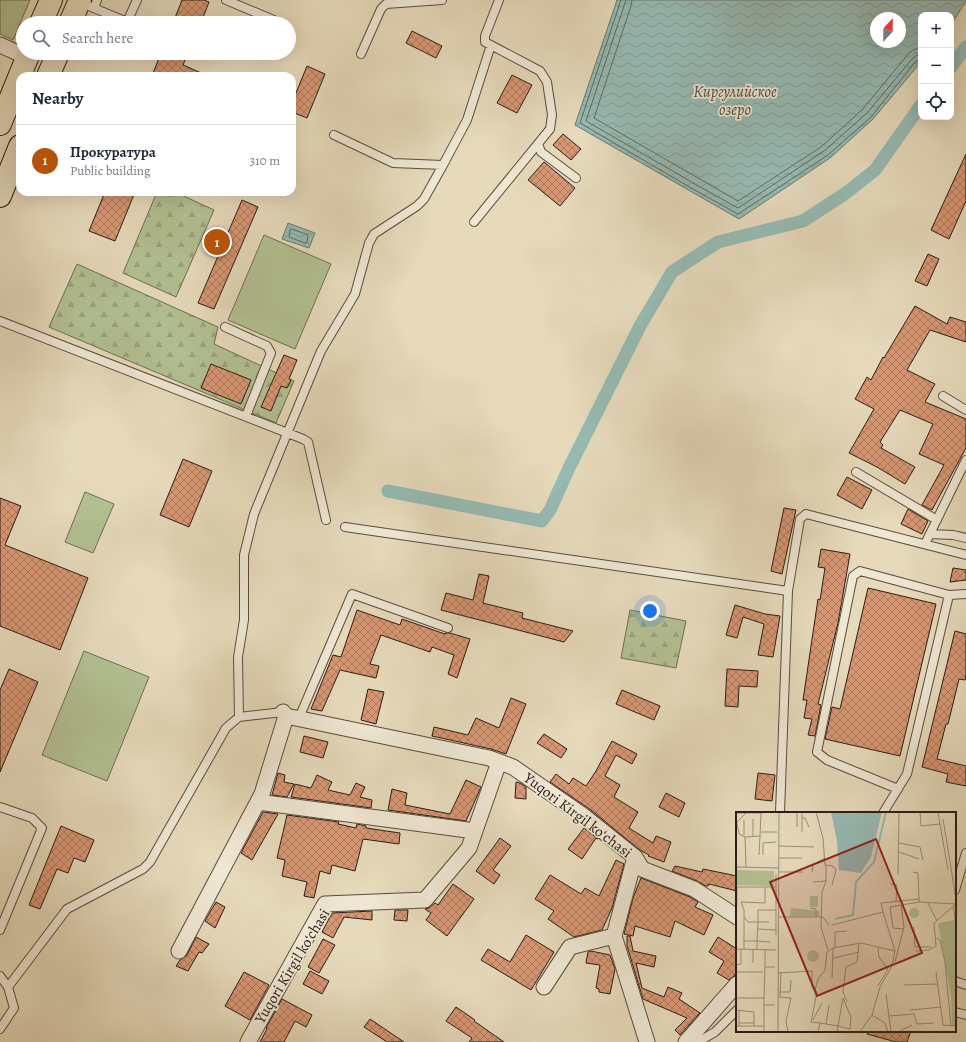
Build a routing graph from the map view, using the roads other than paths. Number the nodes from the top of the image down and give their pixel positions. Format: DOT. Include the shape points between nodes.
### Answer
graph roads {
  1 [pos="51,0"];
  2 [pos="137,0"];
  3 [pos="226,0"];
  4 [pos="442,0"];
  5 [pos="499,0"];
  6 [pos="87,2"];
  7 [pos="44,16"];
  8 [pos="76,16"];
  9 [pos="116,16"];
  10 [pos="131,16"];
  11 [pos="264,16"];
  12 [pos="0,45"];
  13 [pos="491,45"];
  14 [pos="16,51"];
  15 [pos="361,54"];
  16 [pos="26,60"];
  17 [pos="21,72"];
  18 [pos="16,85"];
  19 [pos="0,124"];
  20 [pos="334,136"];
  21 [pos="538,144"];
  22 [pos="16,156"];
  23 [pos="442,165"];
  24 [pos="576,178"];
  25 [pos="0,196"];
  26 [pos="474,222"];
  27 [pos="0,321"];
  28 [pos="225,327"];
  29 [pos="943,396"];
  30 [pos="966,410"];
  31 [pos="246,416"];
  32 [pos="287,432"];
  33 [pos="966,460"];
  34 [pos="856,472"];
  35 [pos="326,520"];
  36 [pos="936,520"];
  37 [pos="344,527"];
  38 [pos="930,534"];
  39 [pos="966,538"];
  40 [pos="925,544"];
  41 [pos="966,555"];
  42 [pos="788,591"];
  43 [pos="966,594"];
  44 [pos="949,595"];
  45 [pos="448,628"];
  46 [pos="289,715"];
  47 [pos="239,717"];
  48 [pos="499,762"];
  49 [pos="898,789"];
  50 [pos="258,802"];
  51 [pos="0,807"];
  52 [pos="780,812"];
  53 [pos="884,812"];
  54 [pos="475,831"];
  55 [pos="966,853"];
  56 [pos="635,857"];
  57 [pos="956,887"];
  58 [pos="736,916"];
  59 [pos="0,930"];
  60 [pos="614,936"];
  61 [pos="179,950"];
  62 [pos="0,976"];
  63 [pos="956,981"];
  64 [pos="736,985"];
  65 [pos="966,985"];
  66 [pos="8,987"];
  67 [pos="544,988"];
  68 [pos="736,1011"];
  69 [pos="956,1012"];
  70 [pos="966,1015"];
  71 [pos="0,1029"];
  72 [pos="248,1042"];
  73 [pos="647,1042"];
  74 [pos="690,1042"];
  1 -- 7 [label="main road"];
  2 -- 10 [label="lane"];
  3 -- 11 [label="lane"];
  4 -- 15 [label="lane" via="386,4 381,9"];
  5 -- 13 [label="lane" via="485,36 485,42"];
  6 -- 8 [label="main road"];
  6 -- 9 [label="lane"];
  12 -- 14 [label="street"];
  13 -- 21 [label="lane" via="540,71 547,82 552,115 550,129"];
  13 -- 23 [label="lane" via="467,120"];
  16 -- 17 [label="main road"];
  18 -- 19 [label="main road"];
  20 -- 23 [label="lane" via="394,163"];
  21 -- 24 [label="lane" via="540,152"];
  21 -- 26 [label="lane"];
  22 -- 25 [label="main road"];
  23 -- 32 [label="lane" via="424,199 374,234 369,243 355,294 321,351"];
  27 -- 31 [label="lane"];
  28 -- 31 [label="lane" via="267,346 270,353"];
  29 -- 30 [label="lane"];
  31 -- 32 [label="lane"];
  32 -- 35 [label="lane" via="308,442"];
  32 -- 47 [label="lane" via="254,514 244,556 244,620 238,657"];
  33 -- 36 [label="lane"];
  34 -- 36 [label="lane"];
  36 -- 38 [label="lane"];
  37 -- 42 [label="lane"];
  38 -- 39 [label="lane"];
  38 -- 40 [label="lane"];
  40 -- 41 [label="lane"];
  40 -- 42 [label="lane" via="806,514 800,519"];
  42 -- 52 [label="lane"];
  43 -- 44 [label="lane"];
  44 -- 49 [label="lane" via="907,774"];
  44 -- 49 [label="lane" via="860,571 853,576 817,752 826,760"];
  45 -- 46 [label="lane" via="352,594"];
  46 -- 47 [label="lane"];
  46 -- 48 [label="street, Yuqori Kirgil koʻchasi"];
  46 -- 50 [label="street"];
  47 -- 66 [label="lane" via="226,728 150,862 143,869 67,909"];
  48 -- 54 [label="street, Yuqori Kirgil koʻchasi"];
  48 -- 56 [label="street, Yuqori Kirgil koʻchasi" via="513,767 585,817"];
  49 -- 53 [label="lane"];
  50 -- 54 [label="street"];
  50 -- 61 [label="street"];
  51 -- 59 [label="lane" via="32,818 42,828"];
  54 -- 72 [label="street, Yuqori Kirgil koʻchasi" via="469,848 425,900 325,904"];
  55 -- 57 [label="lane"];
  56 -- 58 [label="street, Yuqori Kirgil koʻchasi" via="642,869 694,889"];
  56 -- 60 [label="street"];
  60 -- 67 [label="street" via="570,947"];
  60 -- 73 [label="street"];
  62 -- 66 [label="lane"];
  63 -- 65 [label="lane"];
  64 -- 74 [label="street"];
  66 -- 71 [label="lane" via="14,1008"];
  68 -- 74 [label="lane" via="715,1032"];
  69 -- 70 [label="lane"];
}
